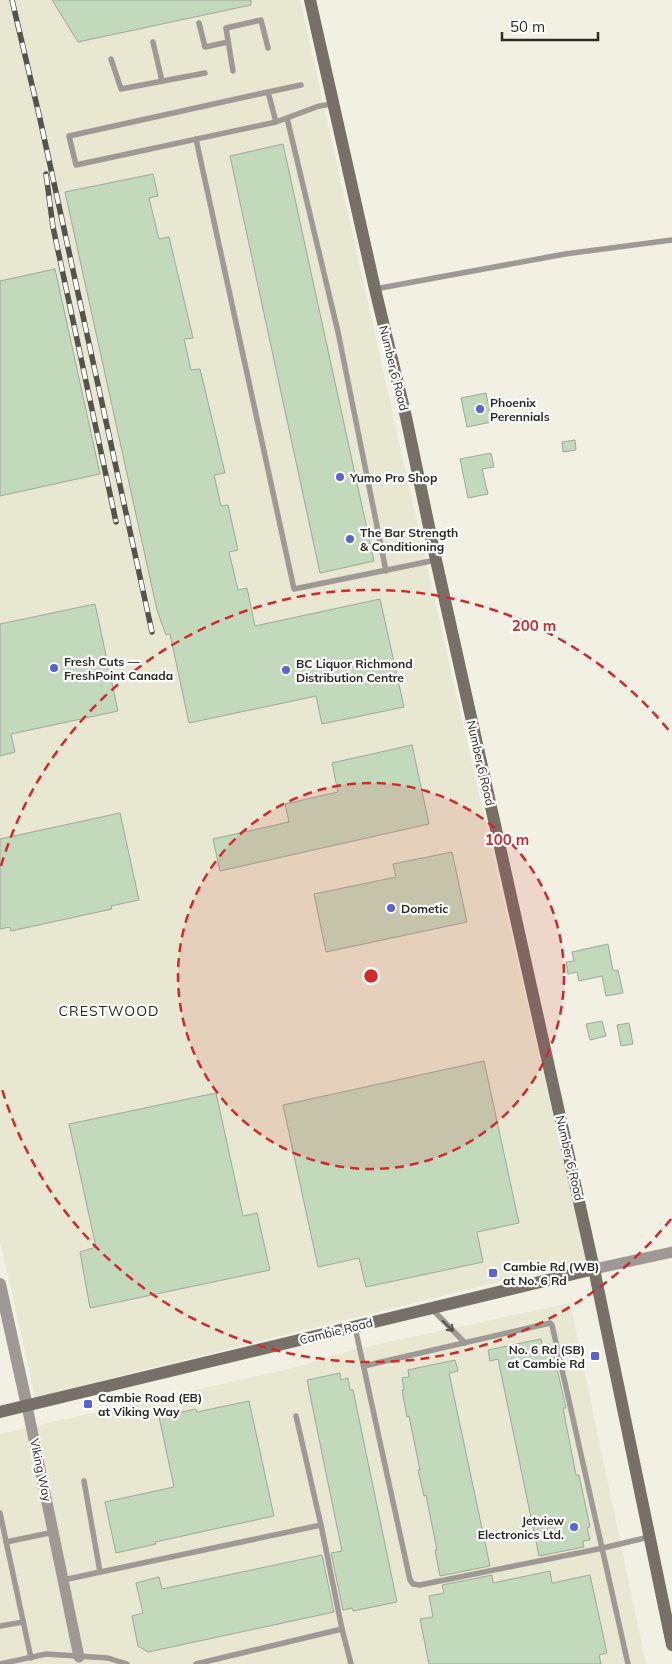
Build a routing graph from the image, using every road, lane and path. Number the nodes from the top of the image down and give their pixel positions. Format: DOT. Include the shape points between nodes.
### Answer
graph roads {
  1 [pos="310,0"];
  2 [pos="199,24"];
  3 [pos="153,42"];
  4 [pos="228,42"];
  5 [pos="268,48"];
  6 [pos="111,59"];
  7 [pos="233,71"];
  8 [pos="205,73"];
  9 [pos="162,81"];
  10 [pos="301,85"];
  11 [pos="268,92"];
  12 [pos="333,104"];
  13 [pos="287,118"];
  14 [pos="276,122"];
  15 [pos="196,139"];
  16 [pos="672,240"];
  17 [pos="375,289"];
  18 [pos="436,560"];
  19 [pos="386,570"];
  20 [pos="672,1252"];
  21 [pos="594,1269"];
  22 [pos="0,1284"];
  23 [pos="431,1308"];
  24 [pos="355,1327"];
  25 [pos="465,1343"];
  26 [pos="364,1366"];
  27 [pos="27,1406"];
  28 [pos="0,1412"];
  29 [pos="296,1416"];
  30 [pos="84,1482"];
  31 [pos="0,1513"];
  32 [pos="320,1525"];
  33 [pos="54,1532"];
  34 [pos="650,1537"];
  35 [pos="6,1542"];
  36 [pos="603,1548"];
  37 [pos="100,1572"];
  38 [pos="64,1580"];
  39 [pos="23,1622"];
  40 [pos="0,1626"];
  41 [pos="342,1629"];
  42 [pos="672,1645"];
  43 [pos="31,1658"];
  44 [pos="78,1662"];
  45 [pos="0,1664"];
  46 [pos="127,1664"];
  47 [pos="196,1664"];
  48 [pos="351,1664"];
  49 [pos="628,1664"];
  1 -- 12 [label="main road, Number 6 Road"];
  2 -- 4 [label="lane" via="205,47"];
  3 -- 9 [label="lane"];
  4 -- 5 [label="lane" via="226,28 261,20"];
  4 -- 7 [label="lane"];
  6 -- 9 [label="lane" via="121,89"];
  8 -- 9 [label="lane"];
  10 -- 11 [label="lane"];
  11 -- 14 [label="lane"];
  11 -- 15 [label="lane" via="69,136 76,165"];
  12 -- 13 [label="lane"];
  12 -- 17 [label="main road, Number 6 Road"];
  13 -- 14 [label="lane"];
  13 -- 19 [label="lane" via="338,332"];
  14 -- 15 [label="lane"];
  15 -- 19 [label="lane" via="294,589"];
  16 -- 17 [label="lane" via="565,254"];
  17 -- 18 [label="main road, Number 6 Road"];
  18 -- 19 [label="lane"];
  18 -- 21 [label="main road, Number 6 Road"];
  20 -- 21 [label="street, Cambie Road"];
  21 -- 23 [label="main road, Cambie Road"];
  21 -- 34 [label="main road, Number 6 Road"];
  22 -- 27 [label="street, Viking Way"];
  23 -- 24 [label="main road, Cambie Road"];
  23 -- 25 [label="lane, one-way"];
  24 -- 26 [label="lane"];
  24 -- 27 [label="main road, Cambie Road"];
  25 -- 26 [label="lane"];
  25 -- 36 [label="lane" via="552,1325"];
  26 -- 36 [label="lane" via="413,1584"];
  27 -- 28 [label="main road, Cambie Road"];
  27 -- 33 [label="street, Viking Way"];
  29 -- 32 [label="lane"];
  30 -- 37 [label="lane"];
  31 -- 35 [label="lane"];
  32 -- 37 [label="lane"];
  32 -- 41 [label="lane"];
  33 -- 35 [label="lane"];
  33 -- 38 [label="street, Viking Way"];
  34 -- 36 [label="lane"];
  34 -- 42 [label="main road, Number 6 Road"];
  35 -- 39 [label="lane"];
  36 -- 49 [label="lane"];
  37 -- 38 [label="lane"];
  38 -- 44 [label="street, Viking Way"];
  39 -- 40 [label="lane"];
  39 -- 43 [label="lane"];
  41 -- 47 [label="lane"];
  41 -- 48 [label="lane"];
  43 -- 44 [label="lane" via="46,1654"];
  43 -- 45 [label="lane"];
  44 -- 46 [label="lane" via="108,1658"];
}
